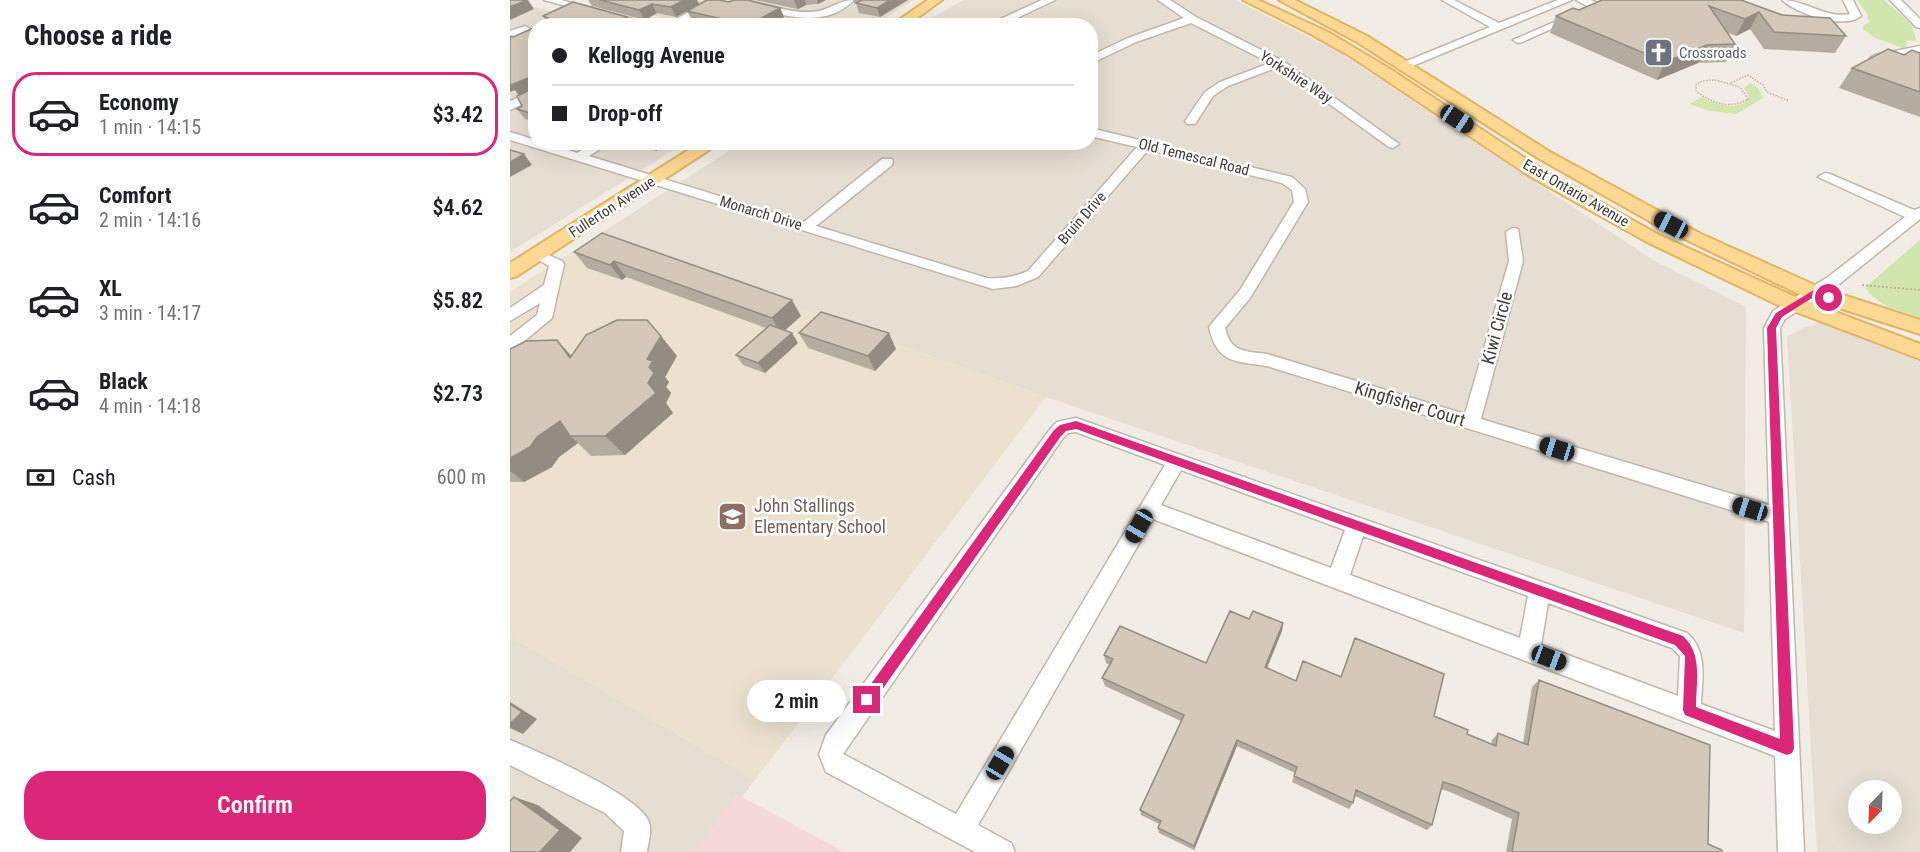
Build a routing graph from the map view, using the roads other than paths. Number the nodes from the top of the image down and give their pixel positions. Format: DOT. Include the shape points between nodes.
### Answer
graph roads {
  1 [pos="549,0"];
  2 [pos="719,0"];
  3 [pos="736,0"];
  4 [pos="849,0"];
  5 [pos="936,0"];
  6 [pos="1050,0"];
  7 [pos="1163,0"];
  8 [pos="1249,0"];
  9 [pos="1285,0"];
  10 [pos="1447,0"];
  11 [pos="1567,0"];
  12 [pos="1581,0"];
  13 [pos="1787,0"];
  14 [pos="1848,0"];
  15 [pos="1895,0"];
  16 [pos="622,18"];
  17 [pos="684,18"];
  18 [pos="908,18"];
  19 [pos="1008,18"];
  20 [pos="1192,19"];
  21 [pos="1920,25"];
  22 [pos="1498,27"];
  23 [pos="525,29"];
  24 [pos="510,35"];
  25 [pos="1518,40"];
  26 [pos="1920,49"];
  27 [pos="1098,57"];
  28 [pos="1279,63"];
  29 [pos="1865,63"];
  30 [pos="1411,64"];
  31 [pos="528,97"];
  32 [pos="510,106"];
  33 [pos="1191,121"];
  34 [pos="1098,134"];
  35 [pos="510,136"];
  36 [pos="528,141"];
  37 [pos="1393,144"];
  38 [pos="1146,145"];
  39 [pos="556,150"];
  40 [pos="591,150"];
  41 [pos="701,150"];
  42 [pos="579,157"];
  43 [pos="887,162"];
  44 [pos="1826,177"];
  45 [pos="654,180"];
  46 [pos="1297,186"];
  47 [pos="1918,214"];
  48 [pos="806,227"];
  49 [pos="1513,232"];
  50 [pos="537,255"];
  51 [pos="510,272"];
  52 [pos="1012,283"];
  53 [pos="552,287"];
  54 [pos="1814,293"];
  55 [pos="1793,305"];
  56 [pos="510,316"];
  57 [pos="1920,327"];
  58 [pos="510,344"];
  59 [pos="1920,352"];
  60 [pos="1471,423"];
  61 [pos="1177,461"];
  62 [pos="1149,509"];
  63 [pos="1779,518"];
  64 [pos="1357,525"];
  65 [pos="1338,578"];
  66 [pos="1539,590"];
  67 [pos="1529,650"];
  68 [pos="1689,710"];
  69 [pos="1787,748"];
  70 [pos="510,752"];
  71 [pos="961,830"];
  72 [pos="634,852"];
  73 [pos="1002,852"];
  74 [pos="1791,852"];
  1 -- 16 [label="street"];
  2 -- 17 [label="street"];
  3 -- 4 [label="street" via="800,16 831,12"];
  5 -- 18 [label="main road"];
  6 -- 19 [label="street"];
  7 -- 20 [label="street, Yorkshire Way"];
  8 -- 55 [label="main road, East Ontario Avenue" via="1364,58 1568,192"];
  9 -- 30 [label="main road, East Ontario Avenue"];
  10 -- 22 [label="street"];
  11 -- 22 [label="street"];
  12 -- 25 [label="street" via="1594,8"];
  13 -- 14 [label="street" via="1844,19 1856,16"];
  15 -- 21 [label="street"];
  20 -- 27 [label="street" via="1132,40"];
  20 -- 28 [label="street, Yorkshire Way"];
  22 -- 30 [label="street"];
  23 -- 24 [label="street"];
  26 -- 29 [label="street" via="1876,57"];
  28 -- 33 [label="street" via="1224,84 1209,94"];
  28 -- 37 [label="street, Yorkshire Way"];
  30 -- 54 [label="main road, East Ontario Avenue" via="1580,176 1690,235"];
  31 -- 32 [label="street"];
  34 -- 38 [label="street, Old Temescal Road"];
  35 -- 36 [label="street, Monarch Drive"];
  38 -- 46 [label="street, Old Temescal Road" via="1274,176"];
  38 -- 52 [label="street, Bruin Drive" via="1033,274"];
  39 -- 42 [label="street, Monarch Drive"];
  40 -- 42 [label="street"];
  41 -- 45 [label="main road, Fullerton Avenue"];
  42 -- 45 [label="street, Monarch Drive"];
  43 -- 48 [label="street"];
  44 -- 47 [label="street"];
  45 -- 48 [label="street, Monarch Drive"];
  45 -- 50 [label="main road, Fullerton Avenue"];
  46 -- 60 [label="street, Kingfisher Court" via="1301,202 1245,294 1217,327 1221,344 1235,354 1267,360"];
  47 -- 54 [label="street"];
  48 -- 52 [label="street, Monarch Drive" via="986,283"];
  49 -- 60 [label="street, Kiwi Circle" via="1516,261"];
  50 -- 51 [label="main road, Fullerton Avenue"];
  50 -- 53 [label="street" via="557,264"];
  53 -- 56 [label="street"];
  53 -- 58 [label="street" via="544,318"];
  54 -- 55 [label="street"];
  54 -- 57 [label="main road, East Ontario Avenue"];
  55 -- 59 [label="main road, East Ontario Avenue"];
  55 -- 63 [label="street" via="1779,315 1772,328"];
  60 -- 63 [label="street, Kingfisher Court"];
  61 -- 62 [label="street"];
  61 -- 64 [label="street"];
  61 -- 71 [label="street" via="1076,425 1063,428 836,744 831,754 841,767"];
  62 -- 65 [label="street"];
  62 -- 71 [label="street"];
  63 -- 69 [label="street"];
  64 -- 65 [label="street"];
  64 -- 66 [label="street"];
  65 -- 67 [label="street"];
  66 -- 67 [label="street"];
  66 -- 68 [label="street" via="1679,640 1691,656"];
  67 -- 68 [label="street"];
  68 -- 69 [label="street"];
  69 -- 74 [label="street"];
  70 -- 72 [label="street" via="614,804 638,826"];
  71 -- 73 [label="street"];
}
